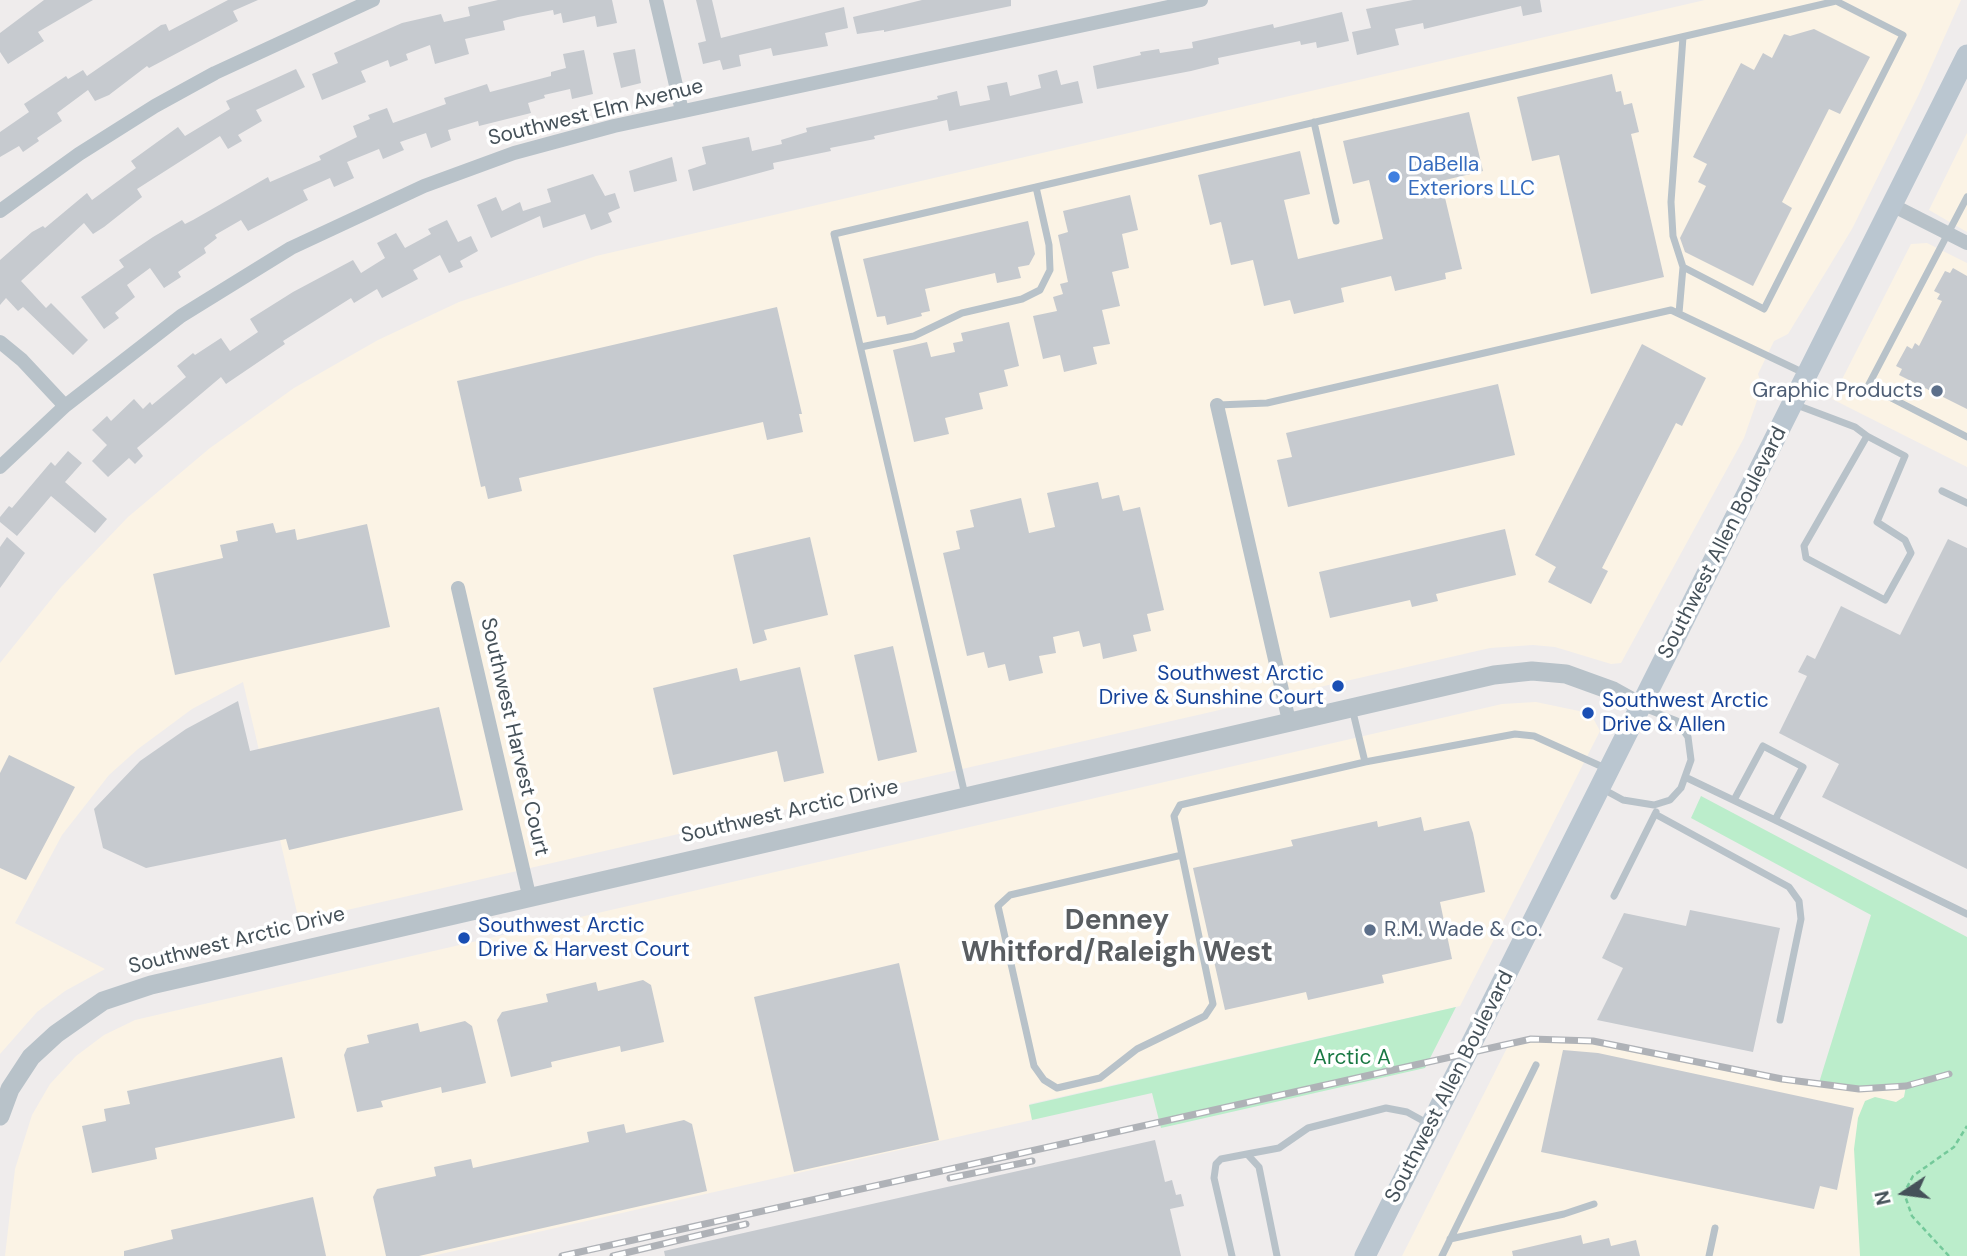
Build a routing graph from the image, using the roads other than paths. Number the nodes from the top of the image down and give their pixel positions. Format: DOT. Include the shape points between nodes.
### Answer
graph roads {
  1 [pos="373,0"];
  2 [pos="656,0"];
  3 [pos="1201,0"];
  4 [pos="1683,37"];
  5 [pos="1967,55"];
  6 [pos="682,111"];
  7 [pos="1314,122"];
  8 [pos="1036,187"];
  9 [pos="1967,197"];
  10 [pos="1892,205"];
  11 [pos="0,211"];
  12 [pos="1336,221"];
  13 [pos="1949,234"];
  14 [pos="1967,243"];
  15 [pos="1684,267"];
  16 [pos="1679,313"];
  17 [pos="0,342"];
  18 [pos="861,347"];
  19 [pos="1808,375"];
  20 [pos="1794,404"];
  21 [pos="1217,405"];
  22 [pos="65,406"];
  23 [pos="1867,436"];
  24 [pos="1967,437"];
  25 [pos="0,467"];
  26 [pos="1942,491"];
  27 [pos="1967,503"];
  28 [pos="458,588"];
  29 [pos="1640,706"];
  30 [pos="1352,707"];
  31 [pos="1289,722"];
  32 [pos="1365,762"];
  33 [pos="1685,777"];
  34 [pos="1605,779"];
  35 [pos="965,795"];
  36 [pos="1734,800"];
  37 [pos="1660,804"];
  38 [pos="1655,814"];
  39 [pos="1775,820"];
  40 [pos="1182,855"];
  41 [pos="528,895"];
  42 [pos="1614,895"];
  43 [pos="1967,914"];
  44 [pos="1780,1020"];
  45 [pos="1536,1065"];
  46 [pos="0,1116"];
  47 [pos="1431,1125"];
  48 [pos="1247,1154"];
  49 [pos="1594,1204"];
  50 [pos="1715,1228"];
  51 [pos="1451,1239"];
  52 [pos="1232,1256"];
  53 [pos="1277,1256"];
  54 [pos="1365,1256"];
  55 [pos="1442,1256"];
  56 [pos="1709,1256"];
  1 -- 11 [label="street" via="155,106"];
  2 -- 6 [label="street"];
  3 -- 6 [label="street, Southwest Elm Avenue"];
  4 -- 7 [label="lane"];
  4 -- 15 [label="lane" via="1671,202 1673,236"];
  4 -- 15 [label="lane" via="1836,1 1903,35 1764,309"];
  5 -- 10 [label="main road, Southwest Allen Boulevard"];
  6 -- 22 [label="street, Southwest Elm Avenue" via="514,153 335,226 181,316"];
  7 -- 8 [label="lane"];
  7 -- 12 [label="lane"];
  8 -- 18 [label="lane" via="1050,270 1040,290 1022,299 962,313 914,336"];
  8 -- 18 [label="lane" via="834,234"];
  9 -- 13 [label="lane"];
  10 -- 13 [label="street"];
  10 -- 19 [label="main road, Southwest Allen Boulevard"];
  13 -- 14 [label="street"];
  13 -- 24 [label="lane" via="1868,386"];
  15 -- 16 [label="lane"];
  16 -- 19 [label="lane"];
  16 -- 21 [label="lane" via="1671,310 1267,403"];
  17 -- 22 [label="street"];
  18 -- 35 [label="lane"];
  19 -- 20 [label="main road, Southwest Allen Boulevard"];
  20 -- 23 [label="lane" via="1856,427"];
  20 -- 29 [label="main road, Southwest Allen Boulevard"];
  21 -- 31 [label="street"];
  22 -- 25 [label="street, Southwest Elm Avenue"];
  23 -- 23 [label="lane" via="1804,546 1806,558 1885,600 1911,553 1905,540 1877,522 1905,456"];
  26 -- 27 [label="lane"];
  28 -- 41 [label="street, Southwest Harvest Court"];
  29 -- 30 [label="street, Southwest Arctic Drive" via="1566,674 1532,671 1494,675"];
  29 -- 33 [label="lane" via="1668,716 1683,728 1691,748"];
  29 -- 34 [label="main road, Southwest Allen Boulevard"];
  30 -- 31 [label="street, Southwest Arctic Drive"];
  30 -- 32 [label="lane"];
  31 -- 35 [label="street, Southwest Arctic Drive"];
  32 -- 34 [label="lane" via="1515,734 1534,736"];
  32 -- 40 [label="lane" via="1180,805 1174,816"];
  33 -- 36 [label="lane"];
  33 -- 37 [label="lane" via="1676,794"];
  34 -- 37 [label="lane" via="1633,803"];
  34 -- 47 [label="main road, Southwest Allen Boulevard"];
  35 -- 41 [label="street, Southwest Arctic Drive"];
  36 -- 39 [label="lane"];
  36 -- 39 [label="lane" via="1763,746 1803,766"];
  37 -- 38 [label="lane"];
  38 -- 42 [label="lane"];
  38 -- 44 [label="lane" via="1789,887 1799,901 1801,919"];
  39 -- 43 [label="lane"];
  40 -- 40 [label="lane" via="1213,1004 1205,1016 1137,1049 1100,1078 1057,1088 1034,1066 998,906 1010,895"];
  41 -- 46 [label="street, Southwest Arctic Drive" via="150,985 103,1001 31,1057 10,1089"];
  45 -- 51 [label="lane"];
  47 -- 48 [label="lane" via="1408,1112 1386,1108 1308,1128 1279,1148"];
  47 -- 54 [label="main road, Southwest Allen Boulevard"];
  48 -- 52 [label="lane" via="1216,1164 1214,1178"];
  48 -- 53 [label="lane" via="1259,1167"];
  49 -- 51 [label="lane"];
  50 -- 56 [label="lane"];
  51 -- 55 [label="lane"];
}
